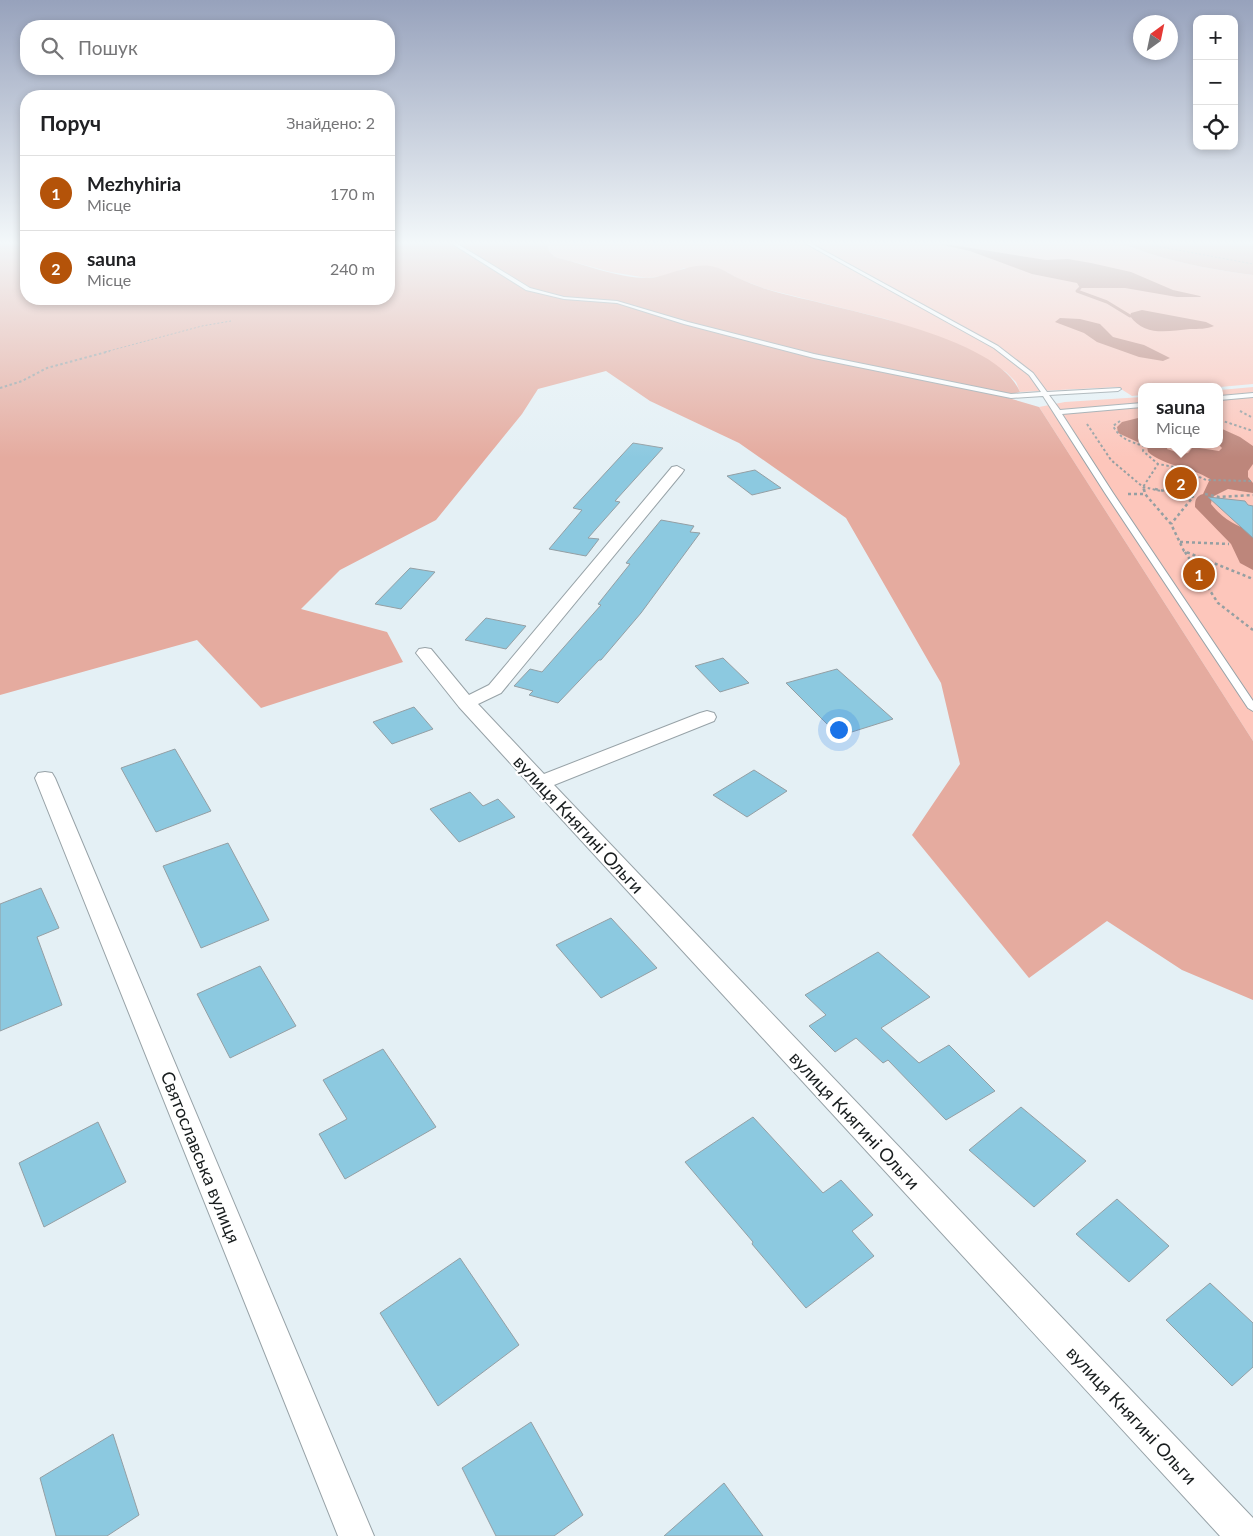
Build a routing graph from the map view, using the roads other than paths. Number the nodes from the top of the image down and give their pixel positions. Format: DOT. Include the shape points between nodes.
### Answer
graph roads {
  1 [pos="659,315"];
  2 [pos="938,315"];
  3 [pos="1118,389"];
  4 [pos="1046,395"];
  5 [pos="1253,395"];
  6 [pos="1223,398"];
  7 [pos="1138,405"];
  8 [pos="1058,412"];
  9 [pos="677,470"];
  10 [pos="425,653"];
  11 [pos="466,703"];
  12 [pos="1253,708"];
  13 [pos="707,716"];
  14 [pos="45,778"];
  15 [pos="540,783"];
  16 [pos="356,1536"];
  17 [pos="1245,1536"];
  1 -- 4 [label="lane" via="814,356 1011,396"];
  2 -- 4 [label="lane" via="996,347 1031,374"];
  3 -- 4 [label="lane"];
  4 -- 8 [label="lane"];
  5 -- 6 [label="lane"];
  7 -- 8 [label="lane"];
  8 -- 12 [label="lane"];
  9 -- 11 [label="street" via="495,689"];
  10 -- 11 [label="street, вулиця Княгині Ольги"];
  11 -- 15 [label="street, вулиця Княгині Ольги"];
  13 -- 15 [label="street"];
  14 -- 16 [label="street, Святославська вулиця"];
  15 -- 17 [label="street, вулиця Княгині Ольги"];
}
